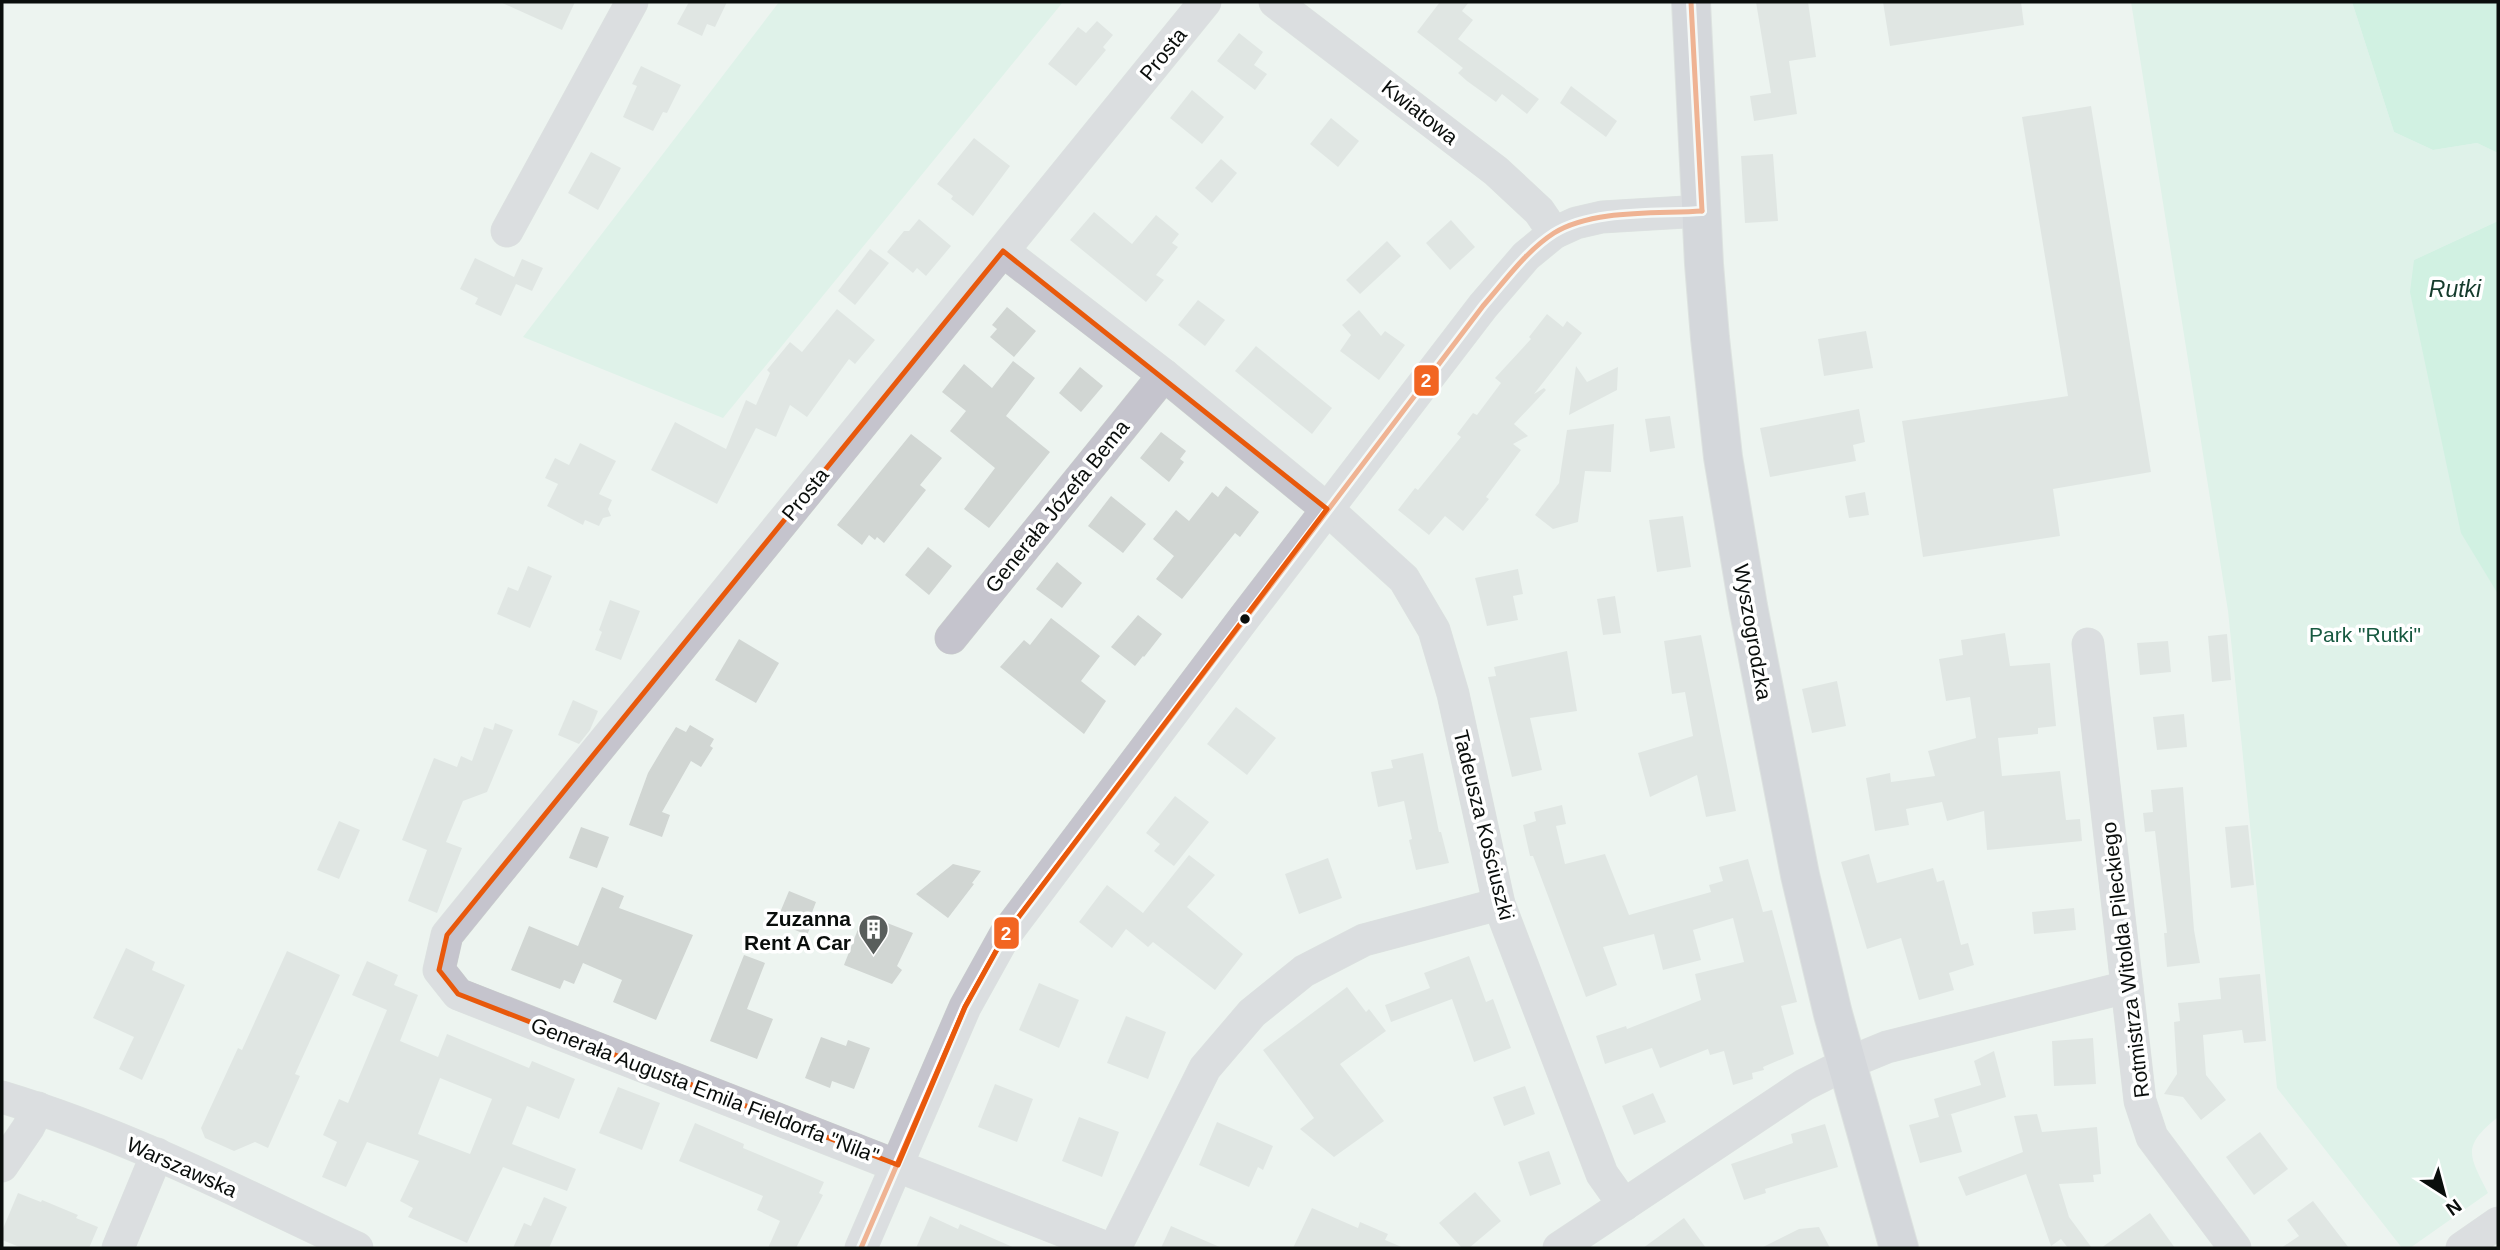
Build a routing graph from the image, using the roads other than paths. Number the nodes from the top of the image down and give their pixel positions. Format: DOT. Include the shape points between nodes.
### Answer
graph roads {
  1 [pos="632,2"];
  2 [pos="1205,2"];
  3 [pos="1275,2"];
  4 [pos="1691,2"];
  5 [pos="1702,211"];
  6 [pos="507,231"];
  7 [pos="1554,233"];
  8 [pos="1003,251"];
  9 [pos="1164,374"];
  10 [pos="1327,509"];
  11 [pos="951,638"];
  12 [pos="2088,644"];
  13 [pos="1499,904"];
  14 [pos="2127,987"];
  15 [pos="458,993"];
  16 [pos="1848,1063"];
  17 [pos="2,1097"];
  18 [pos="38,1108"];
  19 [pos="157,1154"];
  20 [pos="898,1165"];
  21 [pos="2,1166"];
  22 [pos="1624,1205"];
  23 [pos="2498,1223"];
  24 [pos="118,1248"];
  25 [pos="357,1248"];
  26 [pos="861,1248"];
  27 [pos="1107,1248"];
  28 [pos="1115,1248"];
  29 [pos="1559,1248"];
  30 [pos="1899,1248"];
  31 [pos="2235,1248"];
  32 [pos="2462,1248"];
  1 -- 6 [label="street"];
  2 -- 8 [label="street, Prosta"];
  3 -- 7 [label="street, Kwiatowa" via="1496,171 1539,211"];
  4 -- 5 [label="main road, Wyszogrodzka"];
  5 -- 7 [label="street" via="1602,217"];
  5 -- 16 [label="main road, Wyszogrodzka" via="1722,444 1748,606 1800,875"];
  7 -- 10 [label="street" via="1526,256 1483,306"];
  8 -- 9 [label="street, Tadeusza Kościuszki"];
  8 -- 15 [label="street, Prosta" via="447,935 439,970"];
  9 -- 10 [label="street, Tadeusza Kościuszki"];
  9 -- 11 [label="street, Generała Józefa Bema"];
  10 -- 13 [label="street, Tadeusza Kościuszki" via="1405,579 1434,630"];
  10 -- 20 [label="street" via="1005,935 965,1007"];
  12 -- 14 [label="street, Rotmistrza Witolda Pileckiego"];
  13 -- 22 [label="street, Tadeusza Kościuszki" via="1601,1174"];
  13 -- 28 [label="street" via="1364,940 1304,971 1252,1013 1205,1068"];
  14 -- 16 [label="street" via="1887,1047"];
  14 -- 31 [label="street, Rotmistrza Witolda Pileckiego" via="2140,1101 2152,1138"];
  15 -- 20 [label="street, Generała Augusta Emila Fieldorfa \"Nila\""];
  16 -- 22 [label="street" via="1804,1085"];
  16 -- 30 [label="main road, Wyszogrodzka"];
  17 -- 18 [label="street, Warszawska"];
  18 -- 19 [label="street, Warszawska"];
  18 -- 21 [label="street"];
  19 -- 24 [label="street"];
  19 -- 25 [label="street, Warszawska"];
  20 -- 26 [label="street"];
  20 -- 27 [label="street, Generała Augusta Emila Fieldorfa \"Nila\""];
  22 -- 29 [label="street"];
  23 -- 32 [label="street"];
}
